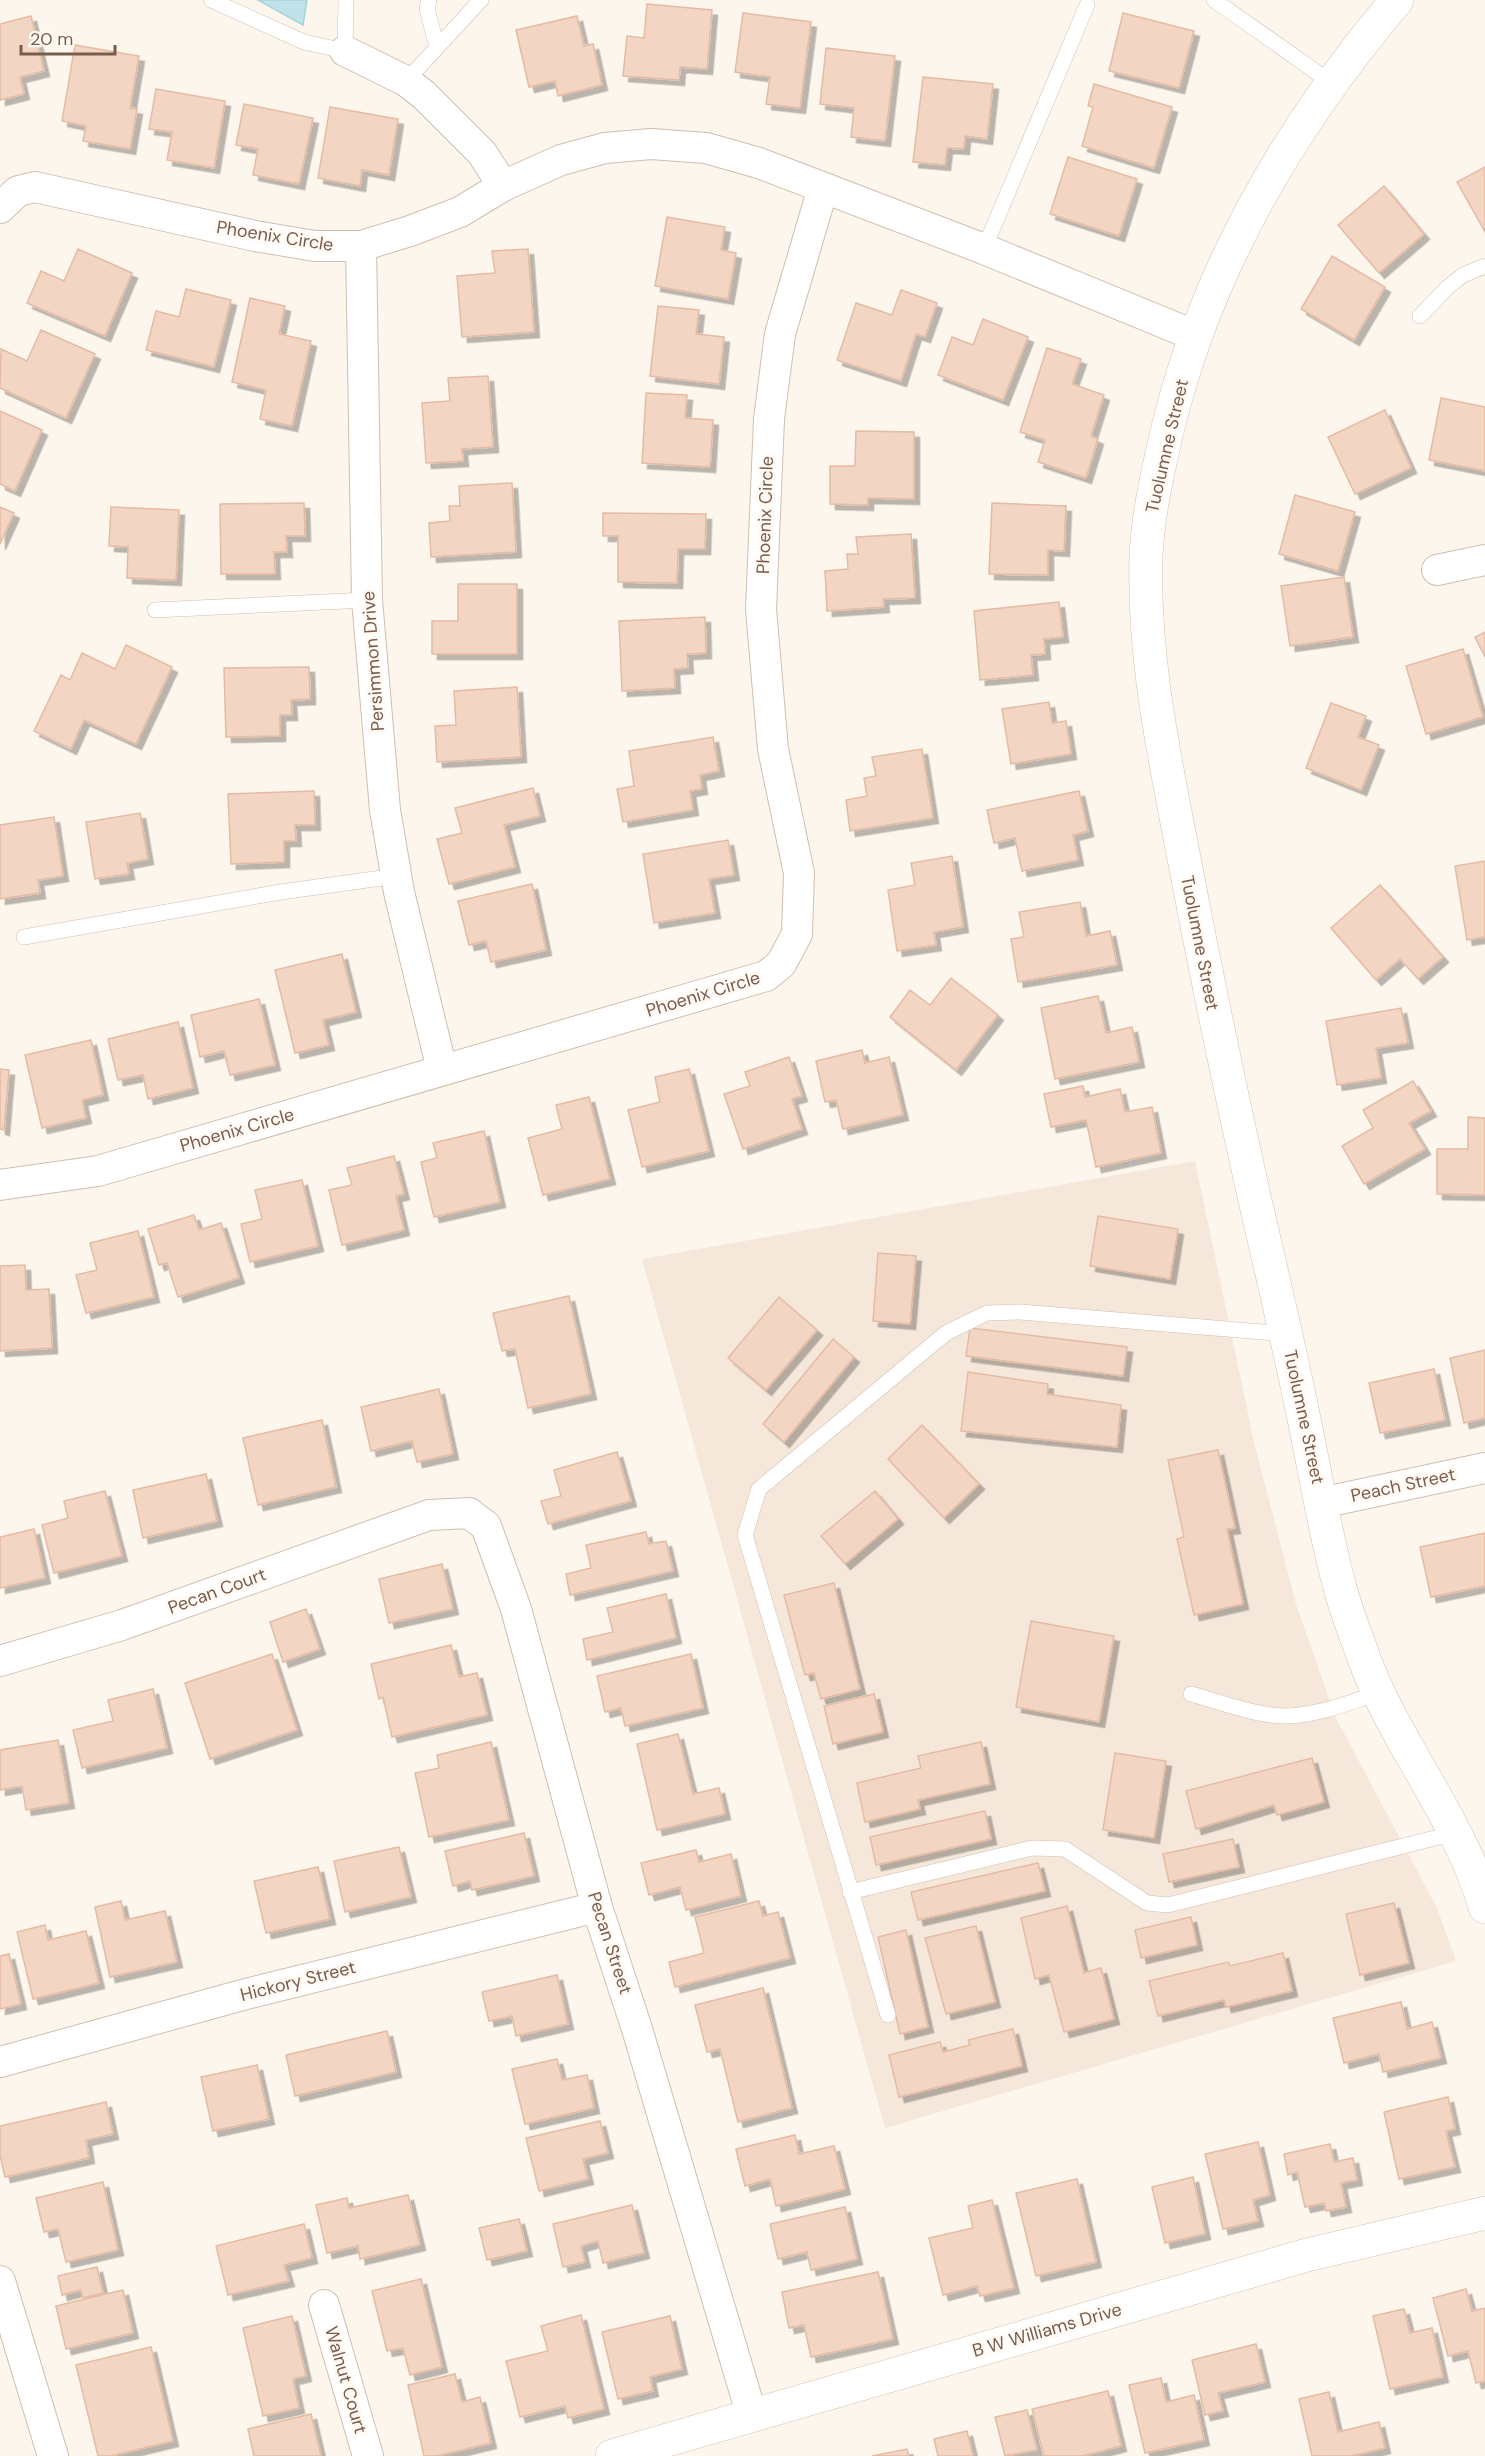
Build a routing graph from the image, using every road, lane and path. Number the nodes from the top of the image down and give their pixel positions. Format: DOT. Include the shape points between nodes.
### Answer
graph roads {
  1 [pos="211,0"];
  2 [pos="346,0"];
  3 [pos="429,0"];
  4 [pos="481,0"];
  5 [pos="1214,0"];
  6 [pos="1397,0"];
  7 [pos="1087,6"];
  8 [pos="437,47"];
  9 [pos="345,51"];
  10 [pos="406,81"];
  11 [pos="1332,83"];
  12 [pos="503,186"];
  13 [pos="823,189"];
  14 [pos="0,208"];
  15 [pos="361,246"];
  16 [pos="984,249"];
  17 [pos="1485,266"];
  18 [pos="1420,316"];
  19 [pos="1196,336"];
  20 [pos="1485,560"];
  21 [pos="1437,570"];
  22 [pos="367,600"];
  23 [pos="155,610"];
  24 [pos="396,876"];
  25 [pos="24,937"];
  26 [pos="442,1070"];
  27 [pos="0,1185"];
  28 [pos="1286,1334"];
  29 [pos="1485,1468"];
  30 [pos="1321,1503"];
  31 [pos="432,1515"];
  32 [pos="0,1661"];
  33 [pos="1379,1693"];
  34 [pos="1191,1694"];
  35 [pos="1455,1833"];
  36 [pos="850,1892"];
  37 [pos="597,1907"];
  38 [pos="1485,1907"];
  39 [pos="888,2015"];
  40 [pos="0,2062"];
  41 [pos="1485,2213"];
  42 [pos="0,2281"];
  43 [pos="324,2305"];
  44 [pos="4,2312"];
  45 [pos="752,2416"];
  46 [pos="53,2456"];
  47 [pos="368,2456"];
  48 [pos="612,2456"];
  1 -- 9 [label="lane" via="304,42"];
  2 -- 9 [label="lane"];
  3 -- 8 [label="lane" via="427,9"];
  4 -- 8 [label="lane"];
  5 -- 11 [label="lane"];
  6 -- 11 [label="main road, Tuolumne Street"];
  7 -- 16 [label="lane"];
  8 -- 10 [label="lane"];
  9 -- 10 [label="street"];
  10 -- 12 [label="street" via="482,153"];
  11 -- 19 [label="main road, Tuolumne Street" via="1297,132 1255,206 1221,273"];
  12 -- 13 [label="street, Phoenix Circle" via="561,160 605,148 651,144 706,148 759,163"];
  12 -- 15 [label="street, Phoenix Circle" via="460,212"];
  13 -- 16 [label="street, Phoenix Circle"];
  13 -- 26 [label="street, Phoenix Circle" via="780,334 769,419 761,609 773,749 799,873 797,934 781,964 765,976"];
  14 -- 15 [label="street, Phoenix Circle" via="18,191 35,187 255,236 315,246"];
  15 -- 22 [label="street, Persimmon Drive"];
  16 -- 19 [label="street, Phoenix Circle"];
  17 -- 18 [label="lane" via="1463,275"];
  19 -- 28 [label="main road, Tuolumne Street" via="1174,404 1153,491 1146,552 1146,633 1155,707 1222,1055"];
  20 -- 21 [label="street"];
  22 -- 23 [label="lane"];
  22 -- 24 [label="street, Persimmon Drive" via="385,810"];
  24 -- 25 [label="lane"];
  24 -- 26 [label="street, Persimmon Drive"];
  26 -- 27 [label="street, Phoenix Circle" via="98,1172"];
  28 -- 30 [label="main road, Tuolumne Street"];
  28 -- 36 [label="lane" via="1020,1312 987,1313 946,1333 759,1489 745,1535"];
  29 -- 30 [label="street, Peach Street"];
  30 -- 33 [label="main road, Tuolumne Street" via="1339,1585"];
  31 -- 32 [label="street, Pecan Court" via="122,1625"];
  31 -- 37 [label="street, Pecan Street" via="469,1513 486,1526 516,1610"];
  33 -- 34 [label="lane" via="1324,1710 1286,1716"];
  33 -- 35 [label="main road, Tuolumne Street"];
  35 -- 36 [label="lane" via="1168,1905 1147,1903 1065,1849 1032,1848"];
  35 -- 38 [label="main road, Tuolumne Street"];
  36 -- 39 [label="lane"];
  37 -- 40 [label="street, Hickory Street" via="246,1994"];
  37 -- 45 [label="street, Pecan Street" via="637,2028"];
  41 -- 45 [label="main road, B W Williams Drive" via="1307,2255"];
  42 -- 44 [label="street"];
  43 -- 47 [label="street, Walnut Court"];
  44 -- 46 [label="street"];
  45 -- 48 [label="main road, B W Williams Drive"];
}
